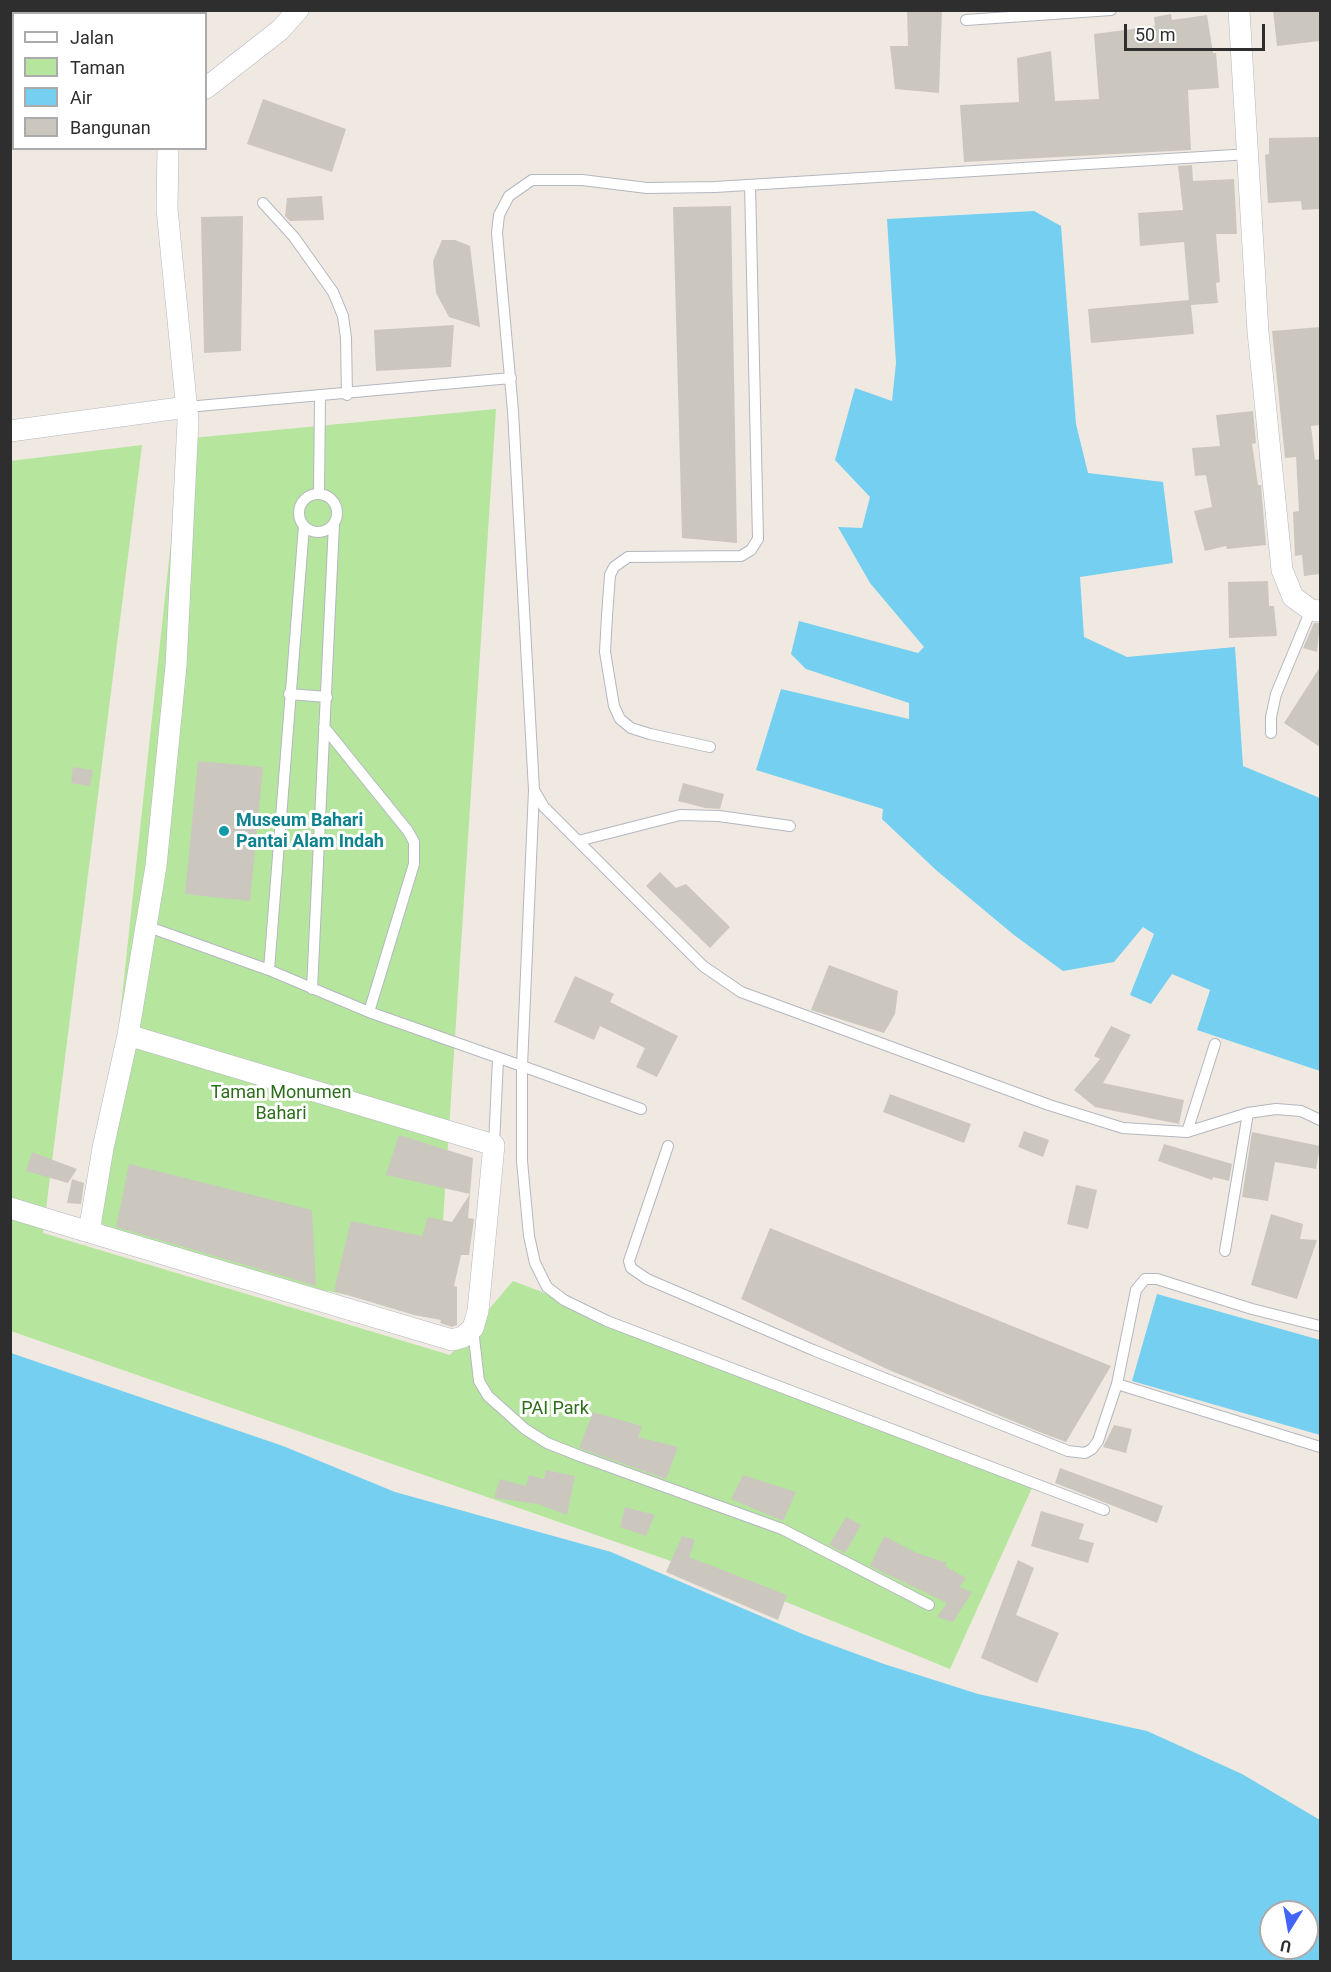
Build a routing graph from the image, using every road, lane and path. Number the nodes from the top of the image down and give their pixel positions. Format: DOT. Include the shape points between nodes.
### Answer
graph roads {
  1 [pos="298,10"];
  2 [pos="1111,10"];
  3 [pos="1239,10"];
  4 [pos="966,20"];
  5 [pos="207,87"];
  6 [pos="168,150"];
  7 [pos="1250,154"];
  8 [pos="750,185"];
  9 [pos="263,203"];
  10 [pos="511,378"];
  11 [pos="347,395"];
  12 [pos="320,396"];
  13 [pos="187,407"];
  14 [pos="10,430"];
  15 [pos="319,494"];
  16 [pos="334,524"];
  17 [pos="304,526"];
  18 [pos="1316,611"];
  19 [pos="289,694"];
  20 [pos="327,697"];
  21 [pos="324,727"];
  22 [pos="1271,733"];
  23 [pos="710,747"];
  24 [pos="534,790"];
  25 [pos="790,826"];
  26 [pos="578,841"];
  27 [pos="146,926"];
  28 [pos="269,970"];
  29 [pos="312,989"];
  30 [pos="369,1012"];
  31 [pos="129,1035"];
  32 [pos="1215,1044"];
  33 [pos="498,1059"];
  34 [pos="522,1066"];
  35 [pos="641,1109"];
  36 [pos="1248,1113"];
  37 [pos="1320,1120"];
  38 [pos="1187,1132"];
  39 [pos="494,1145"];
  40 [pos="668,1146"];
  41 [pos="10,1208"];
  42 [pos="89,1232"];
  43 [pos="1225,1251"];
  44 [pos="1320,1326"];
  45 [pos="473,1328"];
  46 [pos="1117,1384"];
  47 [pos="1320,1447"];
  48 [pos="1104,1510"];
  49 [pos="929,1605"];
  1 -- 5 [label="street" via="280,30"];
  2 -- 4 [label="lane"];
  3 -- 7 [label="street"];
  6 -- 13 [label="street" via="167,209"];
  7 -- 8 [label="lane"];
  7 -- 18 [label="street" via="1258,332 1282,570 1293,597"];
  8 -- 10 [label="lane" via="673,189 552,179 532,180 509,196 499,215 497,233"];
  8 -- 23 [label="lane" via="758,539 741,556 628,557 610,575 607,616 605,652 614,706 620,719 631,728 650,734"];
  9 -- 11 [label="lane" via="294,237 333,292 343,316 346,338"];
  10 -- 11 [label="lane"];
  10 -- 24 [label="lane"];
  11 -- 12 [label="lane"];
  12 -- 13 [label="lane"];
  12 -- 15 [label="lane"];
  13 -- 14 [label="street"];
  13 -- 27 [label="street" via="188,462 176,666 167,777"];
  15 -- 16 [label="lane" via="328,496 335,504"];
  15 -- 17 [label="lane" via="303,501 299,509"];
  16 -- 17 [label="lane" via="319,532"];
  16 -- 20 [label="lane"];
  17 -- 19 [label="lane"];
  18 -- 22 [label="lane" via="1276,694"];
  19 -- 20 [label="lane"];
  19 -- 28 [label="lane"];
  20 -- 21 [label="lane"];
  21 -- 29 [label="lane"];
  21 -- 30 [label="lane" via="414,842 414,864"];
  24 -- 26 [label="lane" via="544,807"];
  24 -- 34 [label="lane"];
  25 -- 26 [label="lane" via="681,815"];
  26 -- 38 [label="lane" via="703,966 741,992 1123,1128"];
  27 -- 28 [label="lane"];
  27 -- 31 [label="street"];
  28 -- 29 [label="lane"];
  29 -- 30 [label="lane"];
  30 -- 33 [label="lane"];
  31 -- 39 [label="street"];
  31 -- 42 [label="street"];
  32 -- 38 [label="lane"];
  33 -- 34 [label="lane"];
  33 -- 39 [label="lane"];
  34 -- 35 [label="lane"];
  34 -- 48 [label="lane" via="522,1161 529,1236 543,1279 564,1300 607,1322"];
  36 -- 37 [label="lane" via="1276,1108"];
  36 -- 38 [label="lane"];
  36 -- 43 [label="lane"];
  39 -- 45 [label="street" via="480,1294"];
  40 -- 46 [label="lane" via="629,1261 631,1268 647,1279 1068,1451 1085,1453 1098,1441"];
  41 -- 42 [label="street"];
  42 -- 45 [label="street" via="452,1340"];
  44 -- 46 [label="lane" via="1157,1279 1144,1279 1136,1290"];
  45 -- 49 [label="lane" via="478,1381 488,1396 547,1443 782,1529"];
  46 -- 47 [label="lane"];
}
